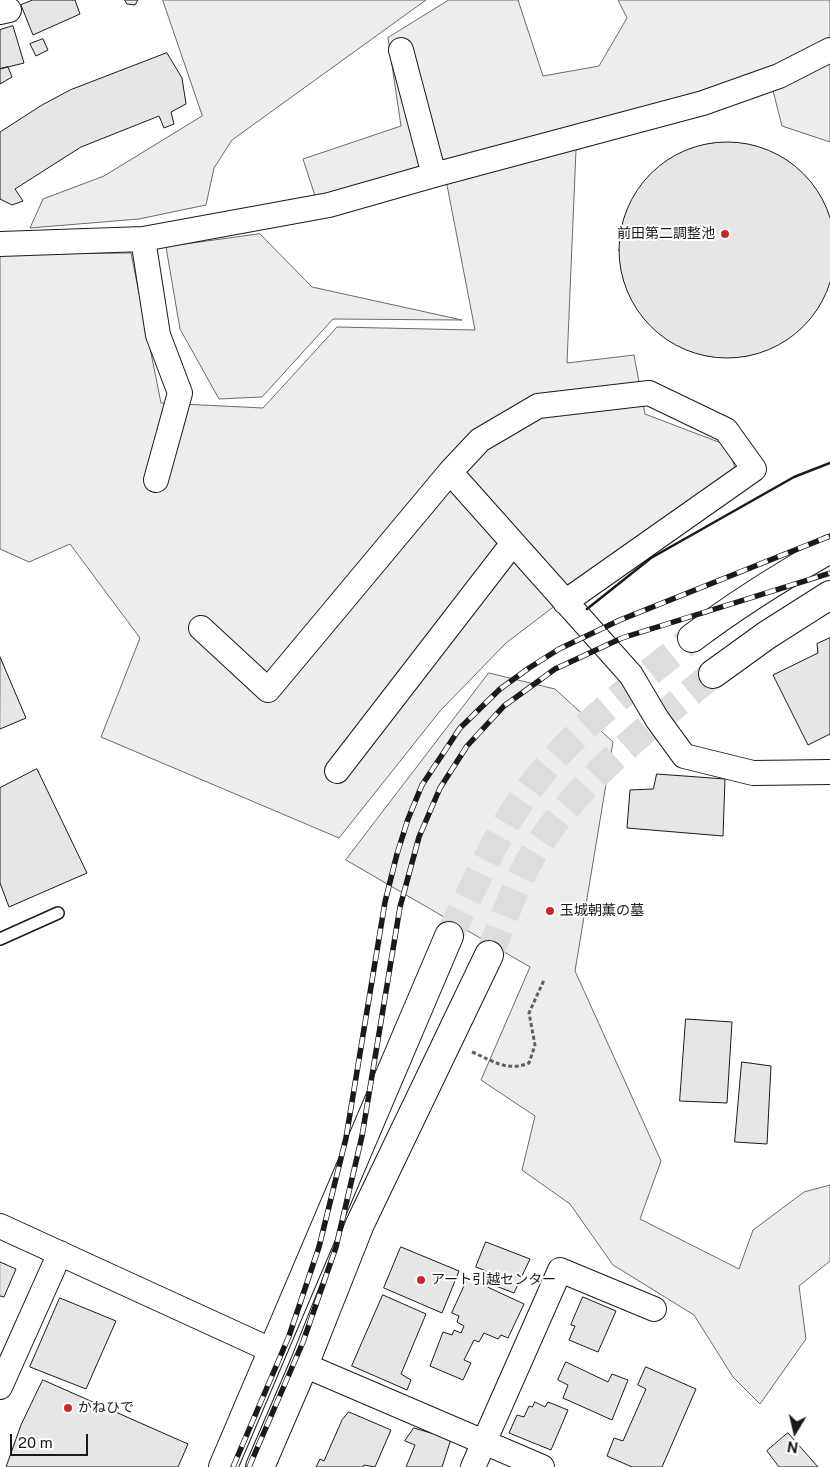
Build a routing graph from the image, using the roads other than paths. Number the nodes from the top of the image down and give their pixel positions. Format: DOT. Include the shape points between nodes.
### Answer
graph roads {
  1 [pos="402,50"];
  2 [pos="830,50"];
  3 [pos="434,175"];
  4 [pos="143,238"];
  5 [pos="0,244"];
  6 [pos="450,472"];
  7 [pos="156,480"];
  8 [pos="513,543"];
  9 [pos="830,549"];
  10 [pos="830,595"];
  11 [pos="565,602"];
  12 [pos="202,628"];
  13 [pos="692,638"];
  14 [pos="713,674"];
  15 [pos="338,771"];
  16 [pos="830,772"];
  17 [pos="58,913"];
  18 [pos="449,936"];
  19 [pos="0,940"];
  20 [pos="489,955"];
  21 [pos="0,1226"];
  22 [pos="60,1253"];
  23 [pos="654,1309"];
  24 [pos="273,1351"];
  25 [pos="304,1365"];
  26 [pos="0,1387"];
  27 [pos="484,1442"];
  28 [pos="223,1467"];
  29 [pos="260,1467"];
  30 [pos="474,1467"];
  31 [pos="542,1467"];
  1 -- 3 [label="street"];
  2 -- 3 [label="street" via="779,76 703,104"];
  3 -- 4 [label="street" via="329,205"];
  4 -- 5 [label="street"];
  4 -- 7 [label="street" via="158,334 180,393"];
  6 -- 8 [label="street"];
  6 -- 11 [label="street" via="480,440 538,406 649,393 726,430 754,469"];
  6 -- 12 [label="street" via="268,690"];
  8 -- 11 [label="street"];
  8 -- 15 [label="street"];
  9 -- 13 [label="street" via="783,575"];
  10 -- 14 [label="street"];
  11 -- 16 [label="street" via="631,675 684,756 753,773"];
  17 -- 19 [label="lane"];
  18 -- 24 [label="street"];
  20 -- 25 [label="street" via="360,1224"];
  21 -- 22 [label="street"];
  22 -- 24 [label="street"];
  22 -- 26 [label="street"];
  23 -- 27 [label="street" via="560,1270"];
  24 -- 28 [label="street"];
  25 -- 27 [label="street"];
  25 -- 29 [label="street"];
  27 -- 30 [label="street"];
  27 -- 31 [label="street"];
}
